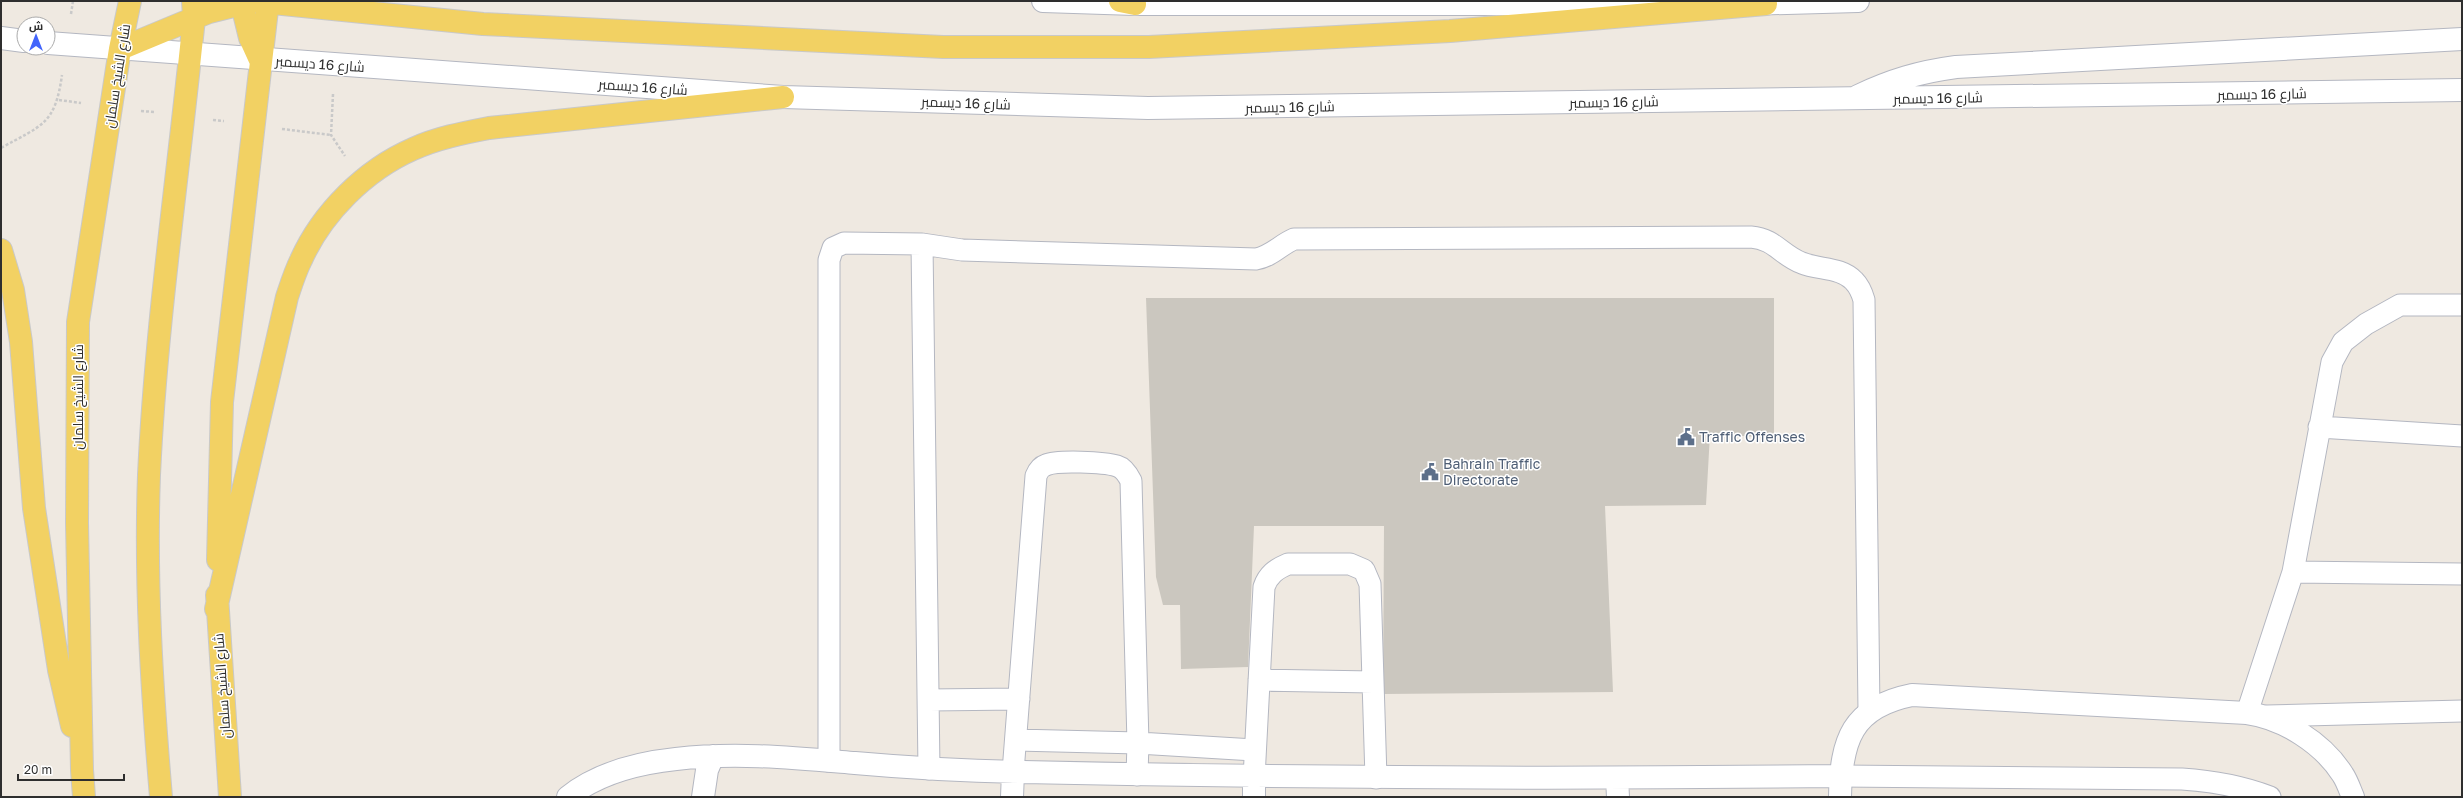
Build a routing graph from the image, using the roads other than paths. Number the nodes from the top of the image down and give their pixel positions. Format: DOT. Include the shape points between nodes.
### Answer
graph roads {
  1 [pos="130,1"];
  2 [pos="268,1"];
  3 [pos="1043,1"];
  4 [pos="1858,1"];
  5 [pos="241,2"];
  6 [pos="1128,2"];
  7 [pos="1766,4"];
  8 [pos="194,10"];
  9 [pos="1,38"];
  10 [pos="2462,39"];
  11 [pos="16,40"];
  12 [pos="57,44"];
  13 [pos="120,49"];
  14 [pos="190,55"];
  15 [pos="260,60"];
  16 [pos="2462,90"];
  17 [pos="783,97"];
  18 [pos="1851,99"];
  19 [pos="922,244"];
  20 [pos="1,250"];
  21 [pos="2462,305"];
  22 [pos="2319,428"];
  23 [pos="2462,436"];
  24 [pos="2293,572"];
  25 [pos="2462,574"];
  26 [pos="216,609"];
  27 [pos="1259,680"];
  28 [pos="1373,682"];
  29 [pos="1019,699"];
  30 [pos="929,700"];
  31 [pos="1869,711"];
  32 [pos="2462,711"];
  33 [pos="2257,715"];
  34 [pos="1016,740"];
  35 [pos="1138,743"];
  36 [pos="1254,750"];
  37 [pos="713,756"];
  38 [pos="829,761"];
  39 [pos="930,769"];
  40 [pos="82,770"];
  41 [pos="1014,772"];
  42 [pos="1137,775"];
  43 [pos="1840,786"];
  44 [pos="1254,787"];
  45 [pos="1617,787"];
  46 [pos="1377,788"];
  47 [pos="84,797"];
  48 [pos="161,797"];
  49 [pos="230,797"];
  50 [pos="568,797"];
  51 [pos="703,797"];
  52 [pos="1012,797"];
  53 [pos="2270,797"];
  54 [pos="2353,797"];
  1 -- 13 [label="main road, شارع الشيخ سلمان"];
  2 -- 5 [label="main road"];
  2 -- 7 [label="main road" via="483,24 943,47 1149,47 1450,31"];
  2 -- 15 [label="main road, شارع الشيخ سلمان"];
  3 -- 6 [label="main road"];
  4 -- 7 [label="main road"];
  5 -- 8 [label="main road"];
  5 -- 15 [label="main road" via="250,38"];
  6 -- 7 [label="main road"];
  8 -- 13 [label="main road"];
  8 -- 14 [label="main road"];
  9 -- 11 [label="main road"];
  10 -- 18 [label="main road" via="1956,68 1926,71 1893,80"];
  12 -- 13 [label="main road, شارع 16 ديسمبر"];
  13 -- 14 [label="main road, شارع 16 ديسمبر"];
  13 -- 40 [label="main road, شارع الشيخ سلمان" via="78,322 77,523"];
  14 -- 15 [label="main road, شارع 16 ديسمبر"];
  14 -- 48 [label="main road" via="160,337 149,476 150,602"];
  15 -- 17 [label="main road, شارع 16 ديسمبر"];
  15 -- 26 [label="main road, شارع الشيخ سلمان" via="222,402"];
  16 -- 18 [label="main road, شارع 16 ديسمبر"];
  17 -- 18 [label="main road, شارع 16 ديسمبر" via="1148,108"];
  17 -- 26 [label="main road" via="489,128 450,135 412,149 377,169 347,195 313,239 301,260 286,297"];
  19 -- 30 [label="lane"];
  19 -- 31 [label="lane" via="962,250 1256,259 1273,254 1294,239 1751,237 1771,241 1801,263 1843,274 1854,280 1864,300"];
  19 -- 38 [label="lane" via="844,243 833,248 830,254"];
  20 -- 40 [label="main road" via="13,290 21,342 34,508 59,670"];
  21 -- 22 [label="lane" via="2400,304 2366,324 2343,342 2332,362"];
  22 -- 23 [label="lane"];
  22 -- 24 [label="lane"];
  24 -- 25 [label="lane"];
  24 -- 33 [label="lane"];
  26 -- 49 [label="main road, شارع الشيخ سلمان"];
  27 -- 28 [label="lane"];
  27 -- 28 [label="lane" via="1264,587 1267,579 1279,567 1288,564 1350,564 1364,570 1368,577"];
  27 -- 36 [label="lane"];
  28 -- 46 [label="lane"];
  29 -- 30 [label="lane"];
  29 -- 34 [label="lane"];
  29 -- 35 [label="lane" via="1036,476 1040,468 1052,463 1118,466 1128,475 1131,488"];
  30 -- 39 [label="lane"];
  31 -- 33 [label="main road" via="1889,700 1912,695"];
  31 -- 43 [label="main road" via="1853,730 1843,752"];
  32 -- 33 [label="lane"];
  33 -- 54 [label="main road" via="2322,749 2343,775"];
  34 -- 35 [label="lane"];
  34 -- 41 [label="lane"];
  35 -- 36 [label="lane"];
  35 -- 42 [label="lane"];
  36 -- 44 [label="lane"];
  37 -- 38 [label="main road" via="784,756"];
  37 -- 50 [label="main road" via="674,759 612,772"];
  37 -- 51 [label="main road" via="707,770"];
  38 -- 39 [label="main road"];
  39 -- 41 [label="main road"];
  40 -- 47 [label="main road, شارع الشيخ سلمان"];
  41 -- 42 [label="main road"];
  41 -- 52 [label="main road"];
  42 -- 44 [label="main road"];
  43 -- 45 [label="main road"];
  43 -- 53 [label="lane" via="2182,779 2213,781"];
  44 -- 46 [label="main road"];
  45 -- 46 [label="main road"];
}
